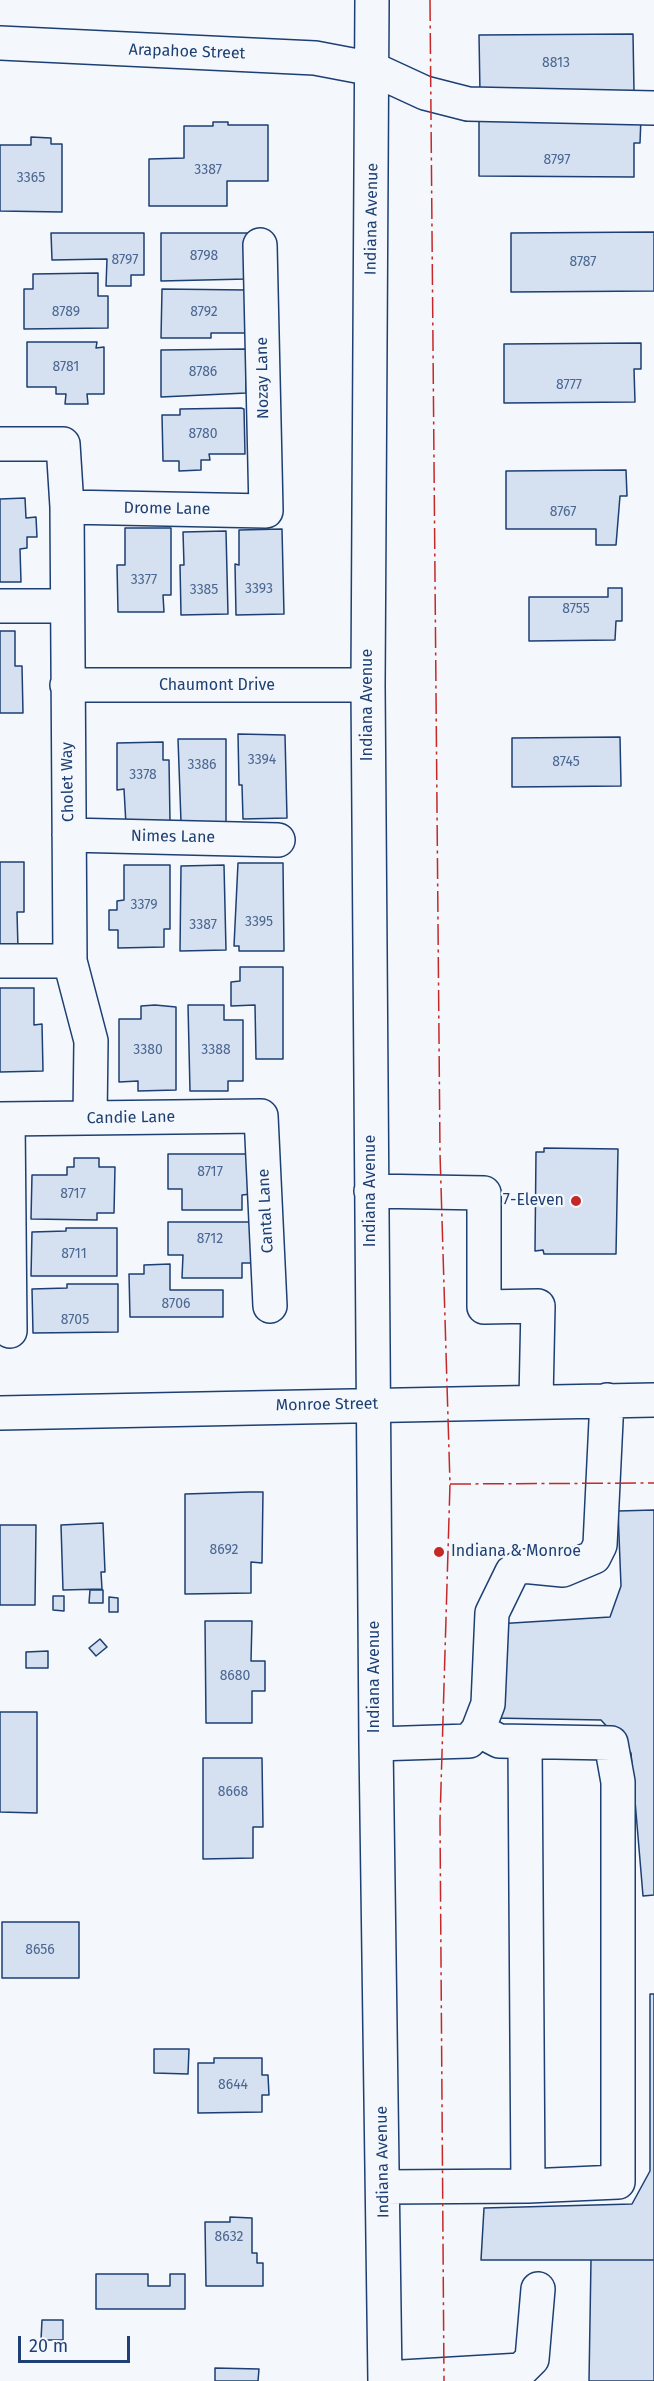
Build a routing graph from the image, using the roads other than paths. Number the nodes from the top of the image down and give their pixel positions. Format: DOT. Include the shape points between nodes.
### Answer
graph roads {
  1 [pos="372,0"];
  2 [pos="0,43"];
  3 [pos="373,69"];
  4 [pos="654,108"];
  5 [pos="260,245"];
  6 [pos="0,444"];
  7 [pos="67,507"];
  8 [pos="266,511"];
  9 [pos="0,606"];
  10 [pos="67,606"];
  11 [pos="67,685"];
  12 [pos="368,685"];
  13 [pos="69,835"];
  14 [pos="278,840"];
  15 [pos="70,961"];
  16 [pos="0,962"];
  17 [pos="261,1116"];
  18 [pos="90,1118"];
  19 [pos="4,1119"];
  20 [pos="371,1191"];
  21 [pos="270,1306"];
  22 [pos="10,1331"];
  23 [pos="536,1400"];
  24 [pos="607,1400"];
  25 [pos="654,1400"];
  26 [pos="373,1404"];
  27 [pos="0,1413"];
  28 [pos="478,1730"];
  29 [pos="525,1742"];
  30 [pos="376,1744"];
  31 [pos="528,2186"];
  32 [pos="384,2187"];
  33 [pos="538,2289"];
  34 [pos="385,2380"];
  1 -- 3 [label="street, Indiana Avenue"];
  2 -- 3 [label="street, Arapahoe Street" via="309,58"];
  3 -- 4 [label="street, Arapahoe Street" via="439,98 468,104"];
  3 -- 12 [label="street, Indiana Avenue"];
  5 -- 8 [label="street, Nozay Lane"];
  6 -- 7 [label="street, Cholet Way" via="63,444"];
  7 -- 8 [label="street, Drome Lane"];
  7 -- 10 [label="street, Cholet Way"];
  9 -- 10 [label="street"];
  10 -- 11 [label="street, Cholet Way"];
  11 -- 12 [label="street, Chaumont Drive"];
  11 -- 13 [label="street, Cholet Way"];
  12 -- 20 [label="street, Indiana Avenue"];
  13 -- 14 [label="street, Nimes Lane"];
  13 -- 15 [label="street, Cholet Way"];
  15 -- 16 [label="street"];
  15 -- 18 [label="street, Cholet Way" via="91,1041"];
  17 -- 18 [label="street, Candie Lane"];
  17 -- 21 [label="street, Cantal Lane"];
  18 -- 19 [label="street, Candie Lane"];
  19 -- 22 [label="street"];
  20 -- 23 [label="street" via="484,1193 484,1307 538,1306"];
  20 -- 26 [label="street, Indiana Avenue"];
  23 -- 24 [label="street, Monroe Street"];
  23 -- 26 [label="street, Monroe Street"];
  24 -- 25 [label="street, Monroe Street"];
  24 -- 28 [label="street" via="600,1545 594,1557 562,1570 522,1566 512,1572 492,1613 488,1704"];
  26 -- 27 [label="street, Monroe Street"];
  26 -- 30 [label="street, Indiana Avenue"];
  28 -- 29 [label="street" via="499,1741"];
  28 -- 30 [label="street" via="469,1741"];
  29 -- 31 [label="street"];
  29 -- 31 [label="street" via="611,1743 618,1782 618,2182"];
  30 -- 32 [label="street, Indiana Avenue"];
  31 -- 32 [label="street"];
  32 -- 34 [label="street, Indiana Avenue"];
  33 -- 34 [label="street" via="532,2360 521,2370"];
}
